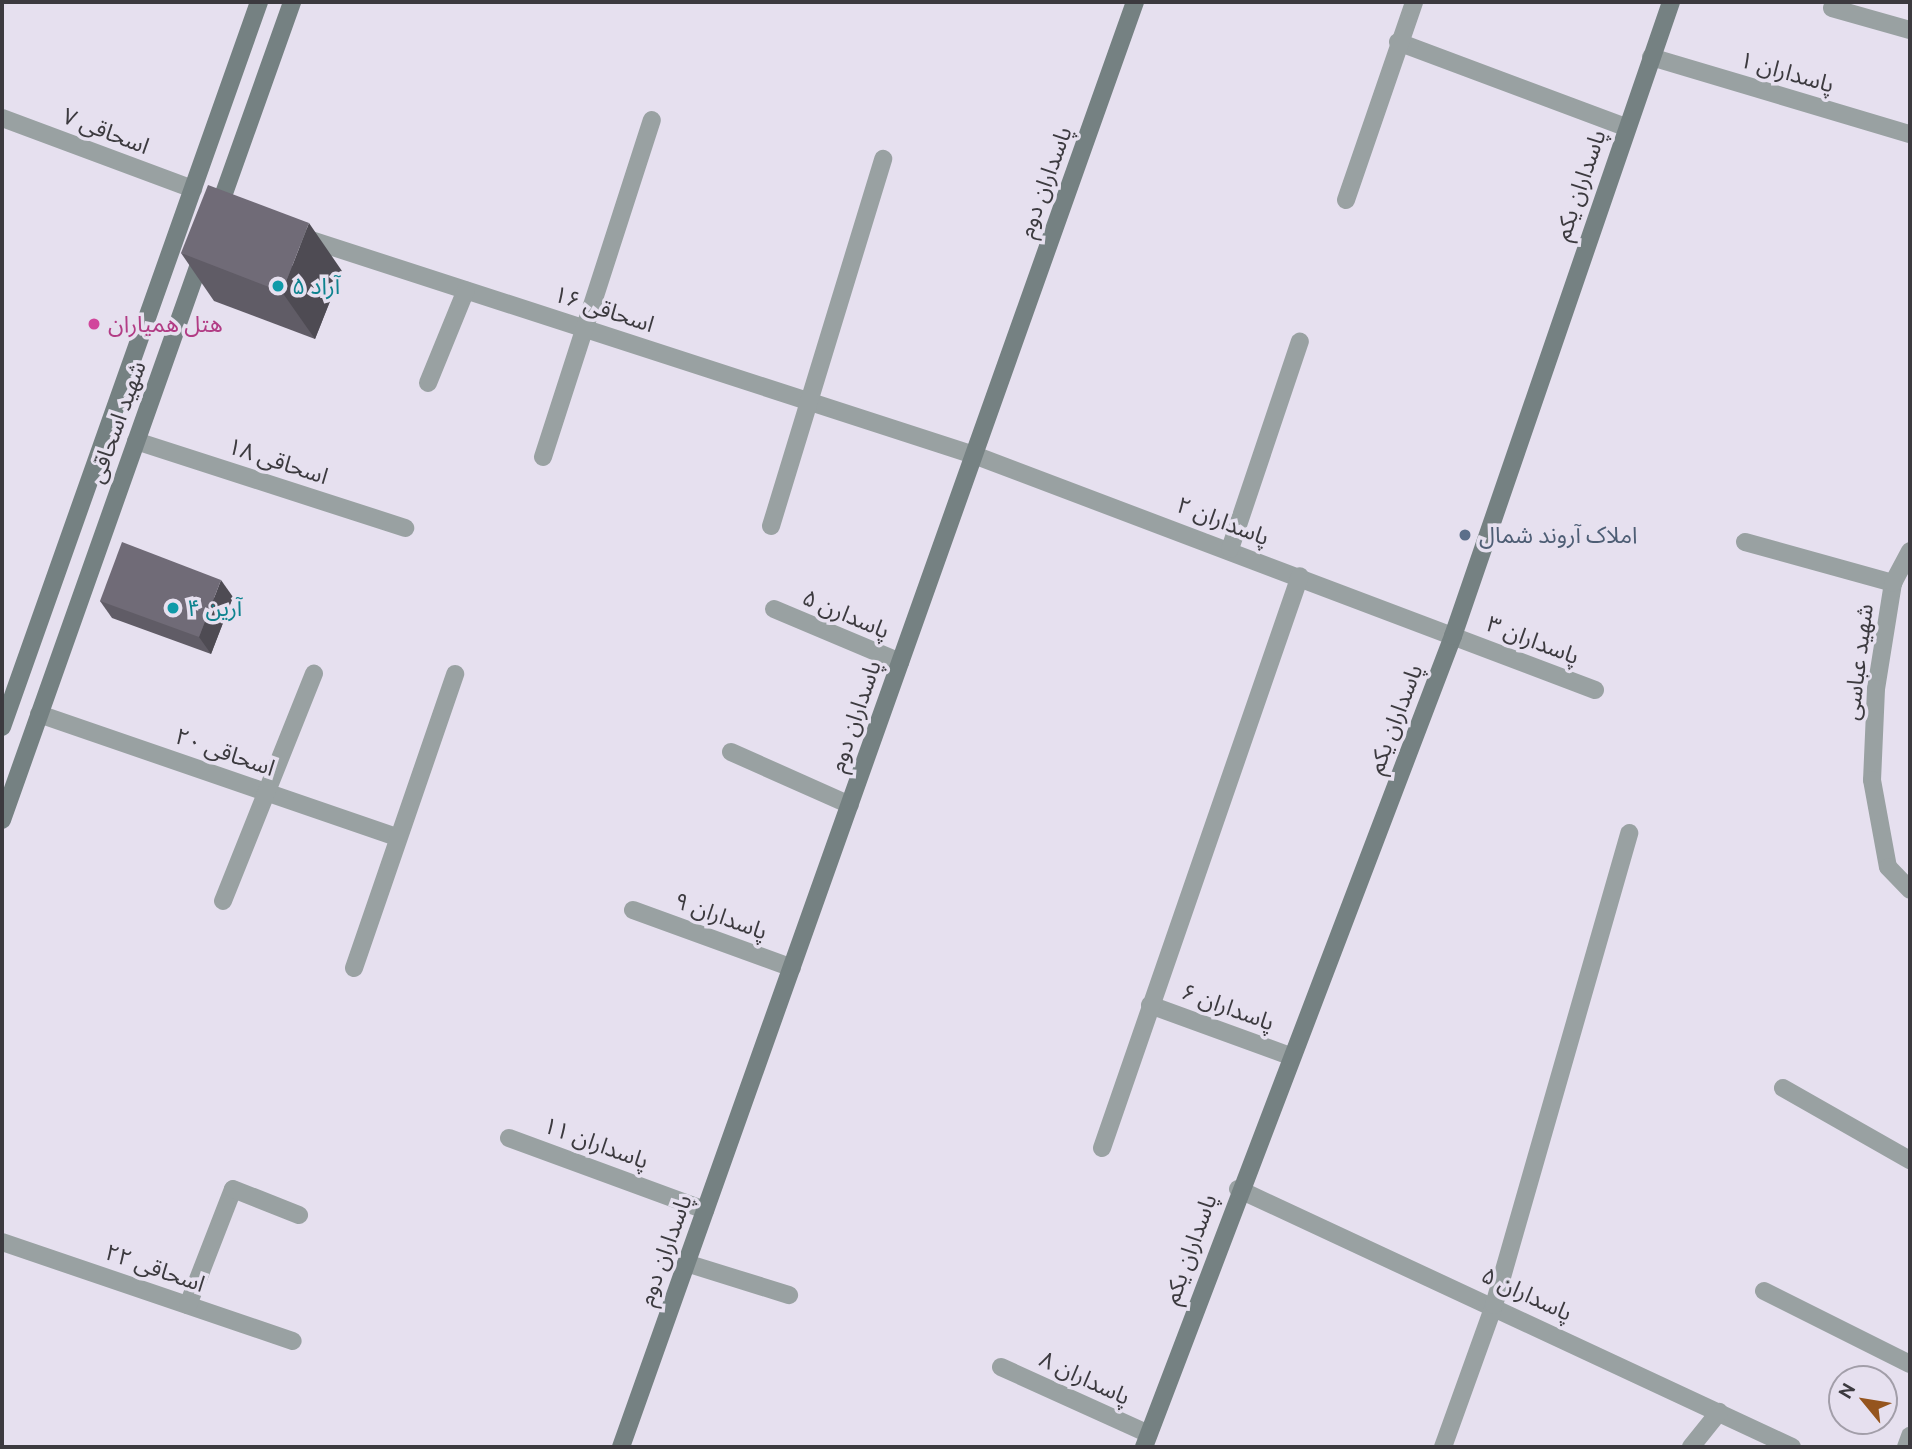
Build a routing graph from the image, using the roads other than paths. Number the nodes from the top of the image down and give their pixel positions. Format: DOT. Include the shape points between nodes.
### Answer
graph roads {
  1 [pos="259,2"];
  2 [pos="292,2"];
  3 [pos="1135,2"];
  4 [pos="1414,2"];
  5 [pos="1671,2"];
  6 [pos="1832,8"];
  7 [pos="1910,30"];
  8 [pos="1398,42"];
  9 [pos="1651,57"];
  10 [pos="2,118"];
  11 [pos="652,120"];
  12 [pos="1625,127"];
  13 [pos="1910,134"];
  14 [pos="883,159"];
  15 [pos="193,189"];
  16 [pos="1346,200"];
  17 [pos="284,232"];
  18 [pos="466,290"];
  19 [pos="583,328"];
  20 [pos="1300,341"];
  21 [pos="428,383"];
  22 [pos="807,400"];
  23 [pos="136,441"];
  24 [pos="974,455"];
  25 [pos="543,457"];
  26 [pos="771,526"];
  27 [pos="405,528"];
  28 [pos="1745,542"];
  29 [pos="1230,549"];
  30 [pos="1910,551"];
  31 [pos="1300,576"];
  32 [pos="1893,583"];
  33 [pos="774,609"];
  34 [pos="1453,636"];
  35 [pos="900,662"];
  36 [pos="314,674"];
  37 [pos="455,674"];
  38 [pos="1595,690"];
  39 [pos="8,692"];
  40 [pos="39,714"];
  41 [pos="2,727"];
  42 [pos="731,752"];
  43 [pos="267,792"];
  44 [pos="849,806"];
  45 [pos="2,820"];
  46 [pos="1629,833"];
  47 [pos="394,836"];
  48 [pos="1910,890"];
  49 [pos="223,901"];
  50 [pos="633,911"];
  51 [pos="354,968"];
  52 [pos="792,968"];
  53 [pos="1150,1005"];
  54 [pos="1290,1056"];
  55 [pos="1783,1088"];
  56 [pos="509,1138"];
  57 [pos="1102,1148"];
  58 [pos="1910,1160"];
  59 [pos="1238,1189"];
  60 [pos="705,1210"];
  61 [pos="299,1215"];
  62 [pos="2,1242"];
  63 [pos="686,1263"];
  64 [pos="1764,1291"];
  65 [pos="789,1295"];
  66 [pos="1494,1305"];
  67 [pos="188,1306"];
  68 [pos="293,1341"];
  69 [pos="1910,1364"];
  70 [pos="1001,1367"];
  71 [pos="1718,1412"];
  72 [pos="1910,1436"];
  73 [pos="1147,1441"];
  74 [pos="621,1447"];
  75 [pos="1443,1447"];
  76 [pos="1691,1447"];
  77 [pos="1792,1447"];
  78 [pos="1906,1447"];
  1 -- 15 [label="street, شهید اسحاقی"];
  2 -- 23 [label="street, شهید اسحاقی" via="225,213"];
  3 -- 24 [label="street, پاسداران دوم"];
  4 -- 8 [label="street"];
  5 -- 9 [label="street, پاسداران یکم"];
  6 -- 7 [label="street"];
  8 -- 12 [label="street"];
  8 -- 16 [label="street"];
  9 -- 12 [label="street, پاسداران یکم"];
  9 -- 13 [label="street, پاسداران ۱"];
  10 -- 15 [label="street, اسحاقی ۷"];
  11 -- 19 [label="street"];
  12 -- 34 [label="street, پاسداران یکم"];
  14 -- 22 [label="street"];
  15 -- 39 [label="street, شهید اسحاقی"];
  17 -- 18 [label="street, اسحاقی ۱۶"];
  18 -- 19 [label="street, اسحاقی ۱۶"];
  18 -- 21 [label="street"];
  19 -- 22 [label="street, اسحاقی ۱۶"];
  19 -- 25 [label="street"];
  20 -- 29 [label="street"];
  22 -- 24 [label="street, اسحاقی ۱۶"];
  22 -- 26 [label="street"];
  23 -- 27 [label="street, اسحاقی ۱۸"];
  23 -- 40 [label="street, شهید اسحاقی"];
  24 -- 29 [label="street, پاسداران ۲"];
  24 -- 35 [label="street, پاسداران دوم"];
  28 -- 32 [label="street, شهید عباسی"];
  29 -- 31 [label="street, پاسداران ۲"];
  30 -- 32 [label="street"];
  31 -- 34 [label="street, پاسداران ۲"];
  31 -- 53 [label="street"];
  32 -- 48 [label="street, شهید عباسی" via="1876,689 1872,780 1888,867"];
  33 -- 35 [label="street, پاسدارن ۵"];
  34 -- 38 [label="street, پاسداران ۳"];
  34 -- 54 [label="street, پاسداران یکم"];
  35 -- 44 [label="street, پاسداران دوم"];
  36 -- 43 [label="street"];
  37 -- 47 [label="street"];
  39 -- 41 [label="street, شهید اسحاقی"];
  40 -- 43 [label="street, اسحاقی ۲۰"];
  40 -- 45 [label="street, شهید اسحاقی"];
  42 -- 44 [label="street"];
  43 -- 47 [label="street, اسحاقی ۲۰"];
  43 -- 49 [label="street"];
  44 -- 52 [label="street, پاسداران دوم"];
  46 -- 66 [label="street"];
  47 -- 51 [label="street"];
  50 -- 52 [label="street, پاسداران ۹"];
  52 -- 60 [label="street, پاسداران دوم"];
  53 -- 54 [label="street, پاسداران ۶"];
  53 -- 57 [label="street"];
  54 -- 59 [label="street, پاسداران یکم"];
  55 -- 58 [label="street"];
  56 -- 60 [label="street, پاسداران ۱۱"];
  59 -- 66 [label="street, پاسداران ۵"];
  59 -- 73 [label="street, پاسداران یکم"];
  60 -- 63 [label="street, پاسداران دوم"];
  61 -- 67 [label="street" via="233,1189"];
  62 -- 67 [label="street, اسحاقی ۲۲"];
  63 -- 65 [label="street"];
  63 -- 74 [label="street, پاسداران دوم"];
  64 -- 69 [label="street"];
  66 -- 71 [label="street, پاسداران ۵"];
  66 -- 75 [label="street"];
  67 -- 68 [label="street, اسحاقی ۲۲"];
  70 -- 73 [label="street, پاسداران ۸"];
  71 -- 76 [label="street"];
  71 -- 77 [label="street, پاسداران ۵"];
  72 -- 78 [label="street"];
}
